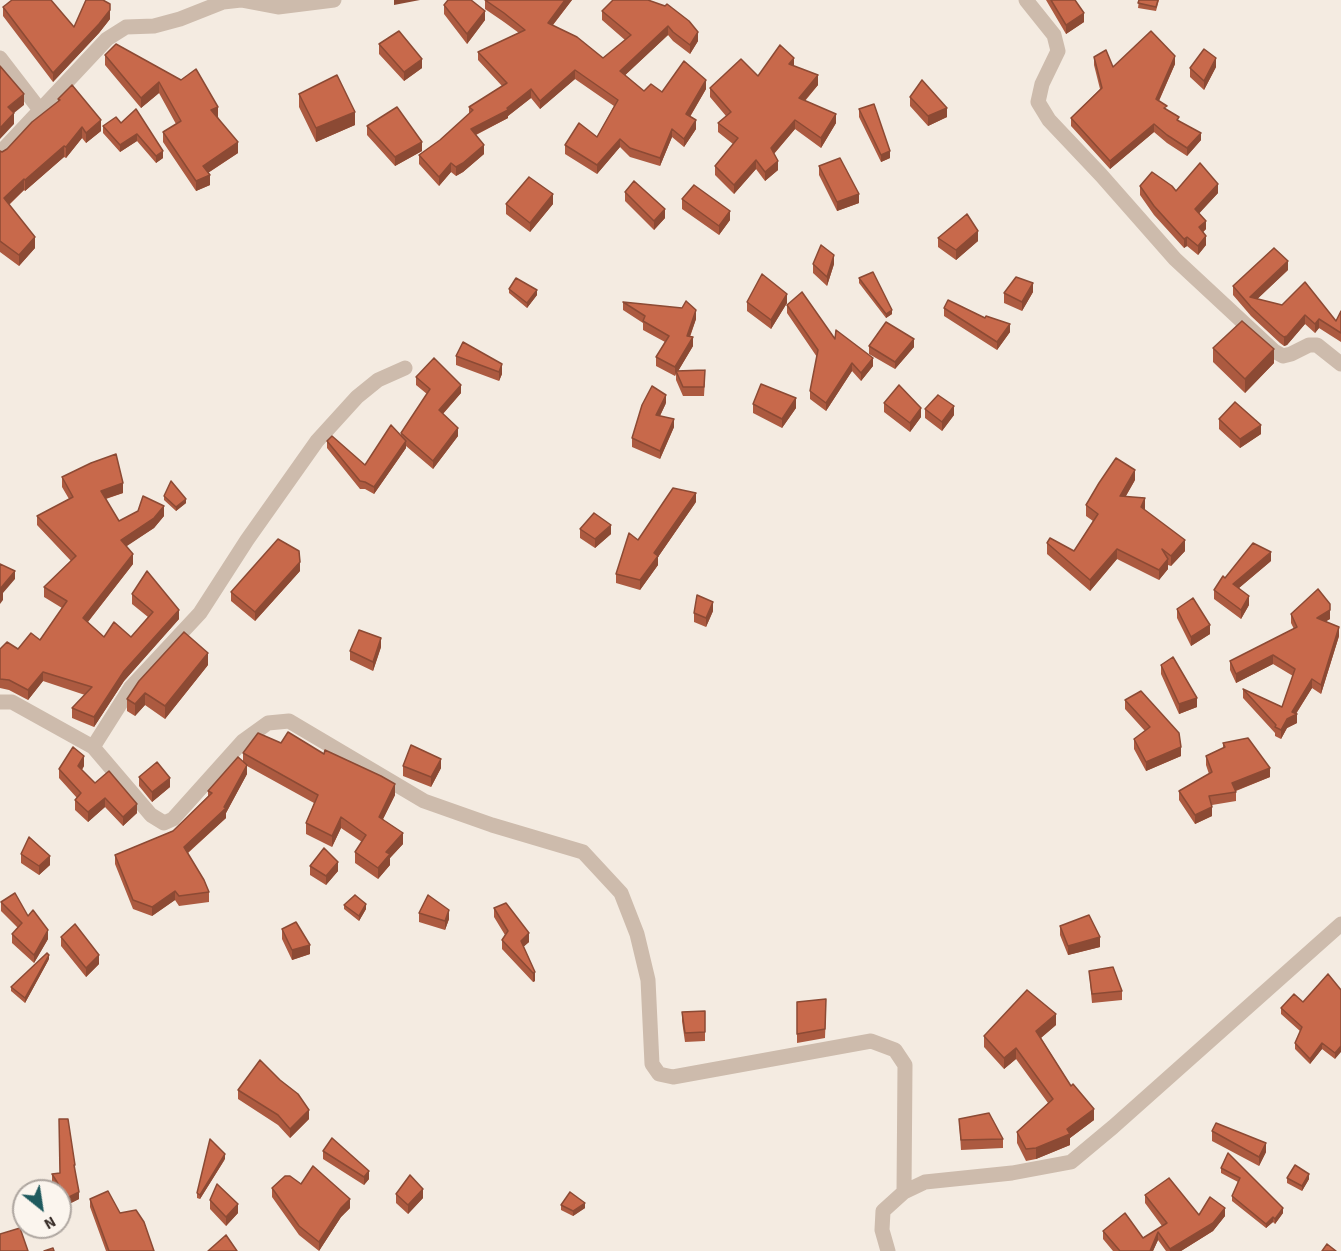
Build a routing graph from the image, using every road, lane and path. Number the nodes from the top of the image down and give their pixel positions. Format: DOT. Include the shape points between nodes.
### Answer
graph roads {
  1 [pos="334,0"];
  2 [pos="1026,0"];
  3 [pos="0,58"];
  4 [pos="40,110"];
  5 [pos="0,153"];
  6 [pos="1341,364"];
  7 [pos="405,368"];
  8 [pos="0,702"];
  9 [pos="93,747"];
  10 [pos="1341,924"];
  11 [pos="904,1192"];
  12 [pos="888,1251"];
  1 -- 4 [label="street" via="279,6 241,0 223,2 154,26 126,27 107,39"];
  2 -- 6 [label="street" via="1054,35 1058,51 1038,102 1049,120 1175,259 1274,351 1283,356 1317,345"];
  3 -- 4 [label="street"];
  4 -- 5 [label="street"];
  7 -- 9 [label="street" via="378,380 357,397 317,441 200,614 130,687"];
  8 -- 9 [label="street" via="12,702"];
  9 -- 11 [label="street" via="151,815 164,823 173,819 243,741 268,723 289,721 424,801 583,852 621,893 637,934 648,980 652,1064 659,1074 673,1077 871,1041 895,1050 905,1065"];
  10 -- 11 [label="street" via="1071,1162 925,1182"];
  11 -- 12 [label="street" via="883,1211 882,1230"];
}
